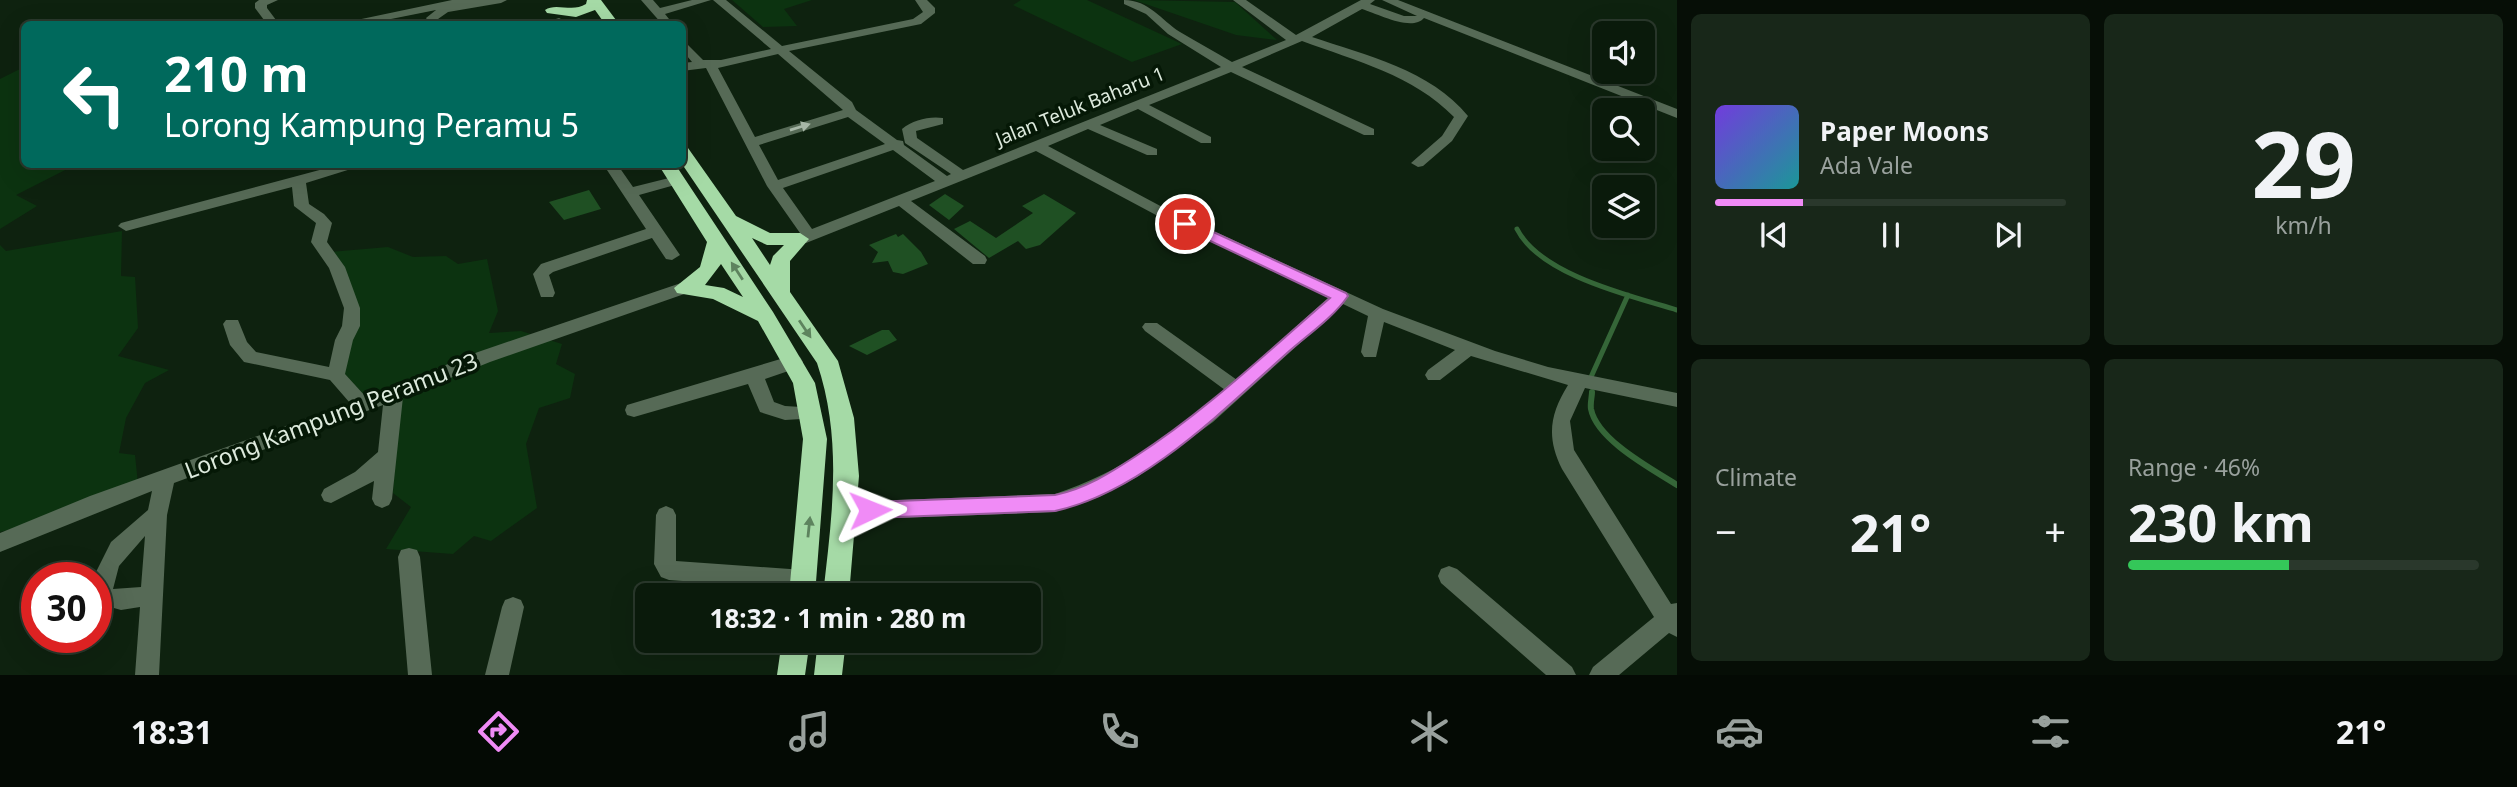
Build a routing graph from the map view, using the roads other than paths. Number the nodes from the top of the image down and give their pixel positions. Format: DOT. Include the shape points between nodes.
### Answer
graph roads {
  1 [pos="272,0"];
  2 [pos="468,0"];
  3 [pos="501,0"];
  4 [pos="647,0"];
  5 [pos="705,0"];
  6 [pos="719,0"];
  7 [pos="921,0"];
  8 [pos="1239,0"];
  9 [pos="1388,0"];
  10 [pos="595,1"];
  11 [pos="1128,2"];
  12 [pos="1366,2"];
  13 [pos="423,4"];
  14 [pos="659,12"];
  15 [pos="553,16"];
  16 [pos="1430,18"];
  17 [pos="270,21"];
  18 [pos="363,21"];
  19 [pos="434,21"];
  20 [pos="610,21"];
  21 [pos="666,21"];
  22 [pos="1297,38"];
  23 [pos="686,46"];
  24 [pos="781,49"];
  25 [pos="705,64"];
  26 [pos="686,66"];
  27 [pos="1231,67"];
  28 [pos="1138,104"];
  29 [pos="850,112"];
  30 [pos="1677,114"];
  31 [pos="938,121"];
  32 [pos="1089,125"];
  33 [pos="1369,132"];
  34 [pos="1206,140"];
  35 [pos="750,143"];
  36 [pos="898,144"];
  37 [pos="1038,146"];
  38 [pos="1152,152"];
  39 [pos="686,158"];
  40 [pos="1418,163"];
  41 [pos="345,168"];
  42 [pos="613,168"];
  43 [pos="671,172"];
  44 [pos="962,176"];
  45 [pos="298,181"];
  46 [pos="947,183"];
  47 [pos="774,186"];
  48 [pos="630,193"];
  49 [pos="902,201"];
  50 [pos="726,216"];
  51 [pos="126,226"];
  52 [pos="656,231"];
  53 [pos="805,237"];
  54 [pos="717,240"];
  55 [pos="672,255"];
  56 [pos="979,260"];
  57 [pos="684,288"];
  58 [pos="780,292"];
  59 [pos="547,293"];
  60 [pos="1341,296"];
  61 [pos="1377,313"];
  62 [pos="766,317"];
  63 [pos="232,324"];
  64 [pos="1150,327"];
  65 [pos="1469,348"];
  66 [pos="1370,352"];
  67 [pos="794,362"];
  68 [pos="336,375"];
  69 [pos="1434,375"];
  70 [pos="754,376"];
  71 [pos="1579,382"];
  72 [pos="1236,389"];
  73 [pos="394,394"];
  74 [pos="1677,400"];
  75 [pos="364,407"];
  76 [pos="634,410"];
  77 [pos="811,412"];
  78 [pos="388,453"];
  79 [pos="165,479"];
  80 [pos="331,495"];
  81 [pos="382,499"];
  82 [pos="844,511"];
  83 [pos="157,515"];
  84 [pos="666,515"];
  85 [pos="0,543"];
  86 [pos="409,557"];
  87 [pos="1449,576"];
  88 [pos="766,583"];
  89 [pos="803,583"];
  90 [pos="837,583"];
  91 [pos="152,594"];
  92 [pos="513,607"];
  93 [pos="1674,619"];
  94 [pos="794,653"];
  95 [pos="831,653"];
  96 [pos="147,675"];
  97 [pos="420,675"];
  98 [pos="497,675"];
  99 [pos="791,675"];
  100 [pos="828,675"];
  101 [pos="1564,675"];
  102 [pos="1601,675"];
  1 -- 17 [label="street" via="261,2"];
  2 -- 13 [label="street"];
  3 -- 19 [label="street" via="445,9"];
  4 -- 14 [label="street"];
  5 -- 14 [label="street"];
  6 -- 24 [label="street"];
  7 -- 24 [label="street" via="929,13 917,22"];
  8 -- 22 [label="street"];
  9 -- 16 [label="street"];
  10 -- 15 [label="highway" via="579,13"];
  10 -- 20 [label="highway"];
  11 -- 27 [label="street"];
  12 -- 16 [label="street" via="1403,19"];
  12 -- 22 [label="street, Jalan Teluk Baharu 1"];
  13 -- 18 [label="street"];
  14 -- 21 [label="street"];
  16 -- 30 [label="street"];
  22 -- 27 [label="street, Jalan Teluk Baharu 1"];
  22 -- 40 [label="street" via="1367,62 1447,100 1461,116 1457,127"];
  23 -- 25 [label="street"];
  24 -- 25 [label="street"];
  24 -- 29 [label="street"];
  25 -- 26 [label="street"];
  25 -- 35 [label="street"];
  27 -- 28 [label="street, Jalan Teluk Baharu 1"];
  27 -- 33 [label="street"];
  28 -- 32 [label="street, Jalan Teluk Baharu 1"];
  28 -- 34 [label="street"];
  35 -- 29 [label="street, one-way"];
  29 -- 36 [label="street"];
  31 -- 44 [label="street" via="909,129 910,140"];
  32 -- 37 [label="street, Jalan Teluk Baharu 1"];
  32 -- 38 [label="street"];
  35 -- 47 [label="street"];
  36 -- 46 [label="street"];
  36 -- 47 [label="street"];
  37 -- 44 [label="street, Jalan Teluk Baharu 1"];
  37 -- 60 [label="street" via="1161,212"];
  39 -- 50 [label="highway"];
  41 -- 45 [label="street"];
  42 -- 48 [label="street"];
  43 -- 48 [label="street"];
  43 -- 54 [label="highway"];
  44 -- 46 [label="street, Jalan Teluk Baharu 1"];
  45 -- 51 [label="street"];
  45 -- 68 [label="street" via="302,206 324,223 319,242 337,267 352,308"];
  46 -- 49 [label="street, Jalan Teluk Baharu 1"];
  47 -- 53 [label="street"];
  48 -- 52 [label="street"];
  49 -- 53 [label="street, Jalan Teluk Baharu 1"];
  49 -- 56 [label="street"];
  50 -- 53 [label="highway" via="767,239"];
  50 -- 58 [label="highway"];
  52 -- 55 [label="street"];
  52 -- 59 [label="street" via="547,268 541,274"];
  53 -- 58 [label="highway" via="780,260"];
  54 -- 57 [label="highway" via="708,274"];
  62 -- 54 [label="highway, one-way"];
  57 -- 62 [label="highway" via="717,293"];
  57 -- 73 [label="street, Lorong Kampung Peramu 23" via="484,357"];
  58 -- 82 [label="highway, one-way" via="836,382 844,421"];
  60 -- 61 [label="street"];
  60 -- 72 [label="street"];
  61 -- 65 [label="street"];
  61 -- 66 [label="street"];
  62 -- 67 [label="highway"];
  63 -- 68 [label="street" via="239,345 250,357"];
  64 -- 72 [label="street"];
  65 -- 69 [label="street"];
  65 -- 71 [label="street"];
  67 -- 70 [label="street"];
  67 -- 77 [label="highway"];
  68 -- 75 [label="street"];
  70 -- 76 [label="street"];
  70 -- 77 [label="street" via="767,407 785,413"];
  71 -- 74 [label="street"];
  71 -- 93 [label="street" via="1564,407 1559,443"];
  72 -- 82 [label="street" via="1186,432 1107,484 1076,498 1055,503"];
  73 -- 75 [label="street, Lorong Kampung Peramu 23"];
  73 -- 78 [label="street"];
  75 -- 79 [label="street, Lorong Kampung Peramu 23"];
  89 -- 77 [label="highway, one-way" via="814,477"];
  78 -- 80 [label="street" via="353,485"];
  78 -- 81 [label="street"];
  79 -- 83 [label="street, Lorong Kampung Peramu 23"];
  79 -- 85 [label="street"];
  82 -- 90 [label="highway"];
  83 -- 91 [label="street, Lorong Kampung Peramu 23"];
  83 -- 91 [label="street" via="128,536 101,581 102,595 112,600"];
  84 -- 88 [label="street" via="665,564 669,570"];
  86 -- 97 [label="street"];
  87 -- 101 [label="street"];
  91 -- 96 [label="street, Lorong Kampung Peramu 23"];
  92 -- 98 [label="street"];
  93 -- 102 [label="street"];
  94 -- 99 [label="highway"];
  95 -- 100 [label="highway"];
}
